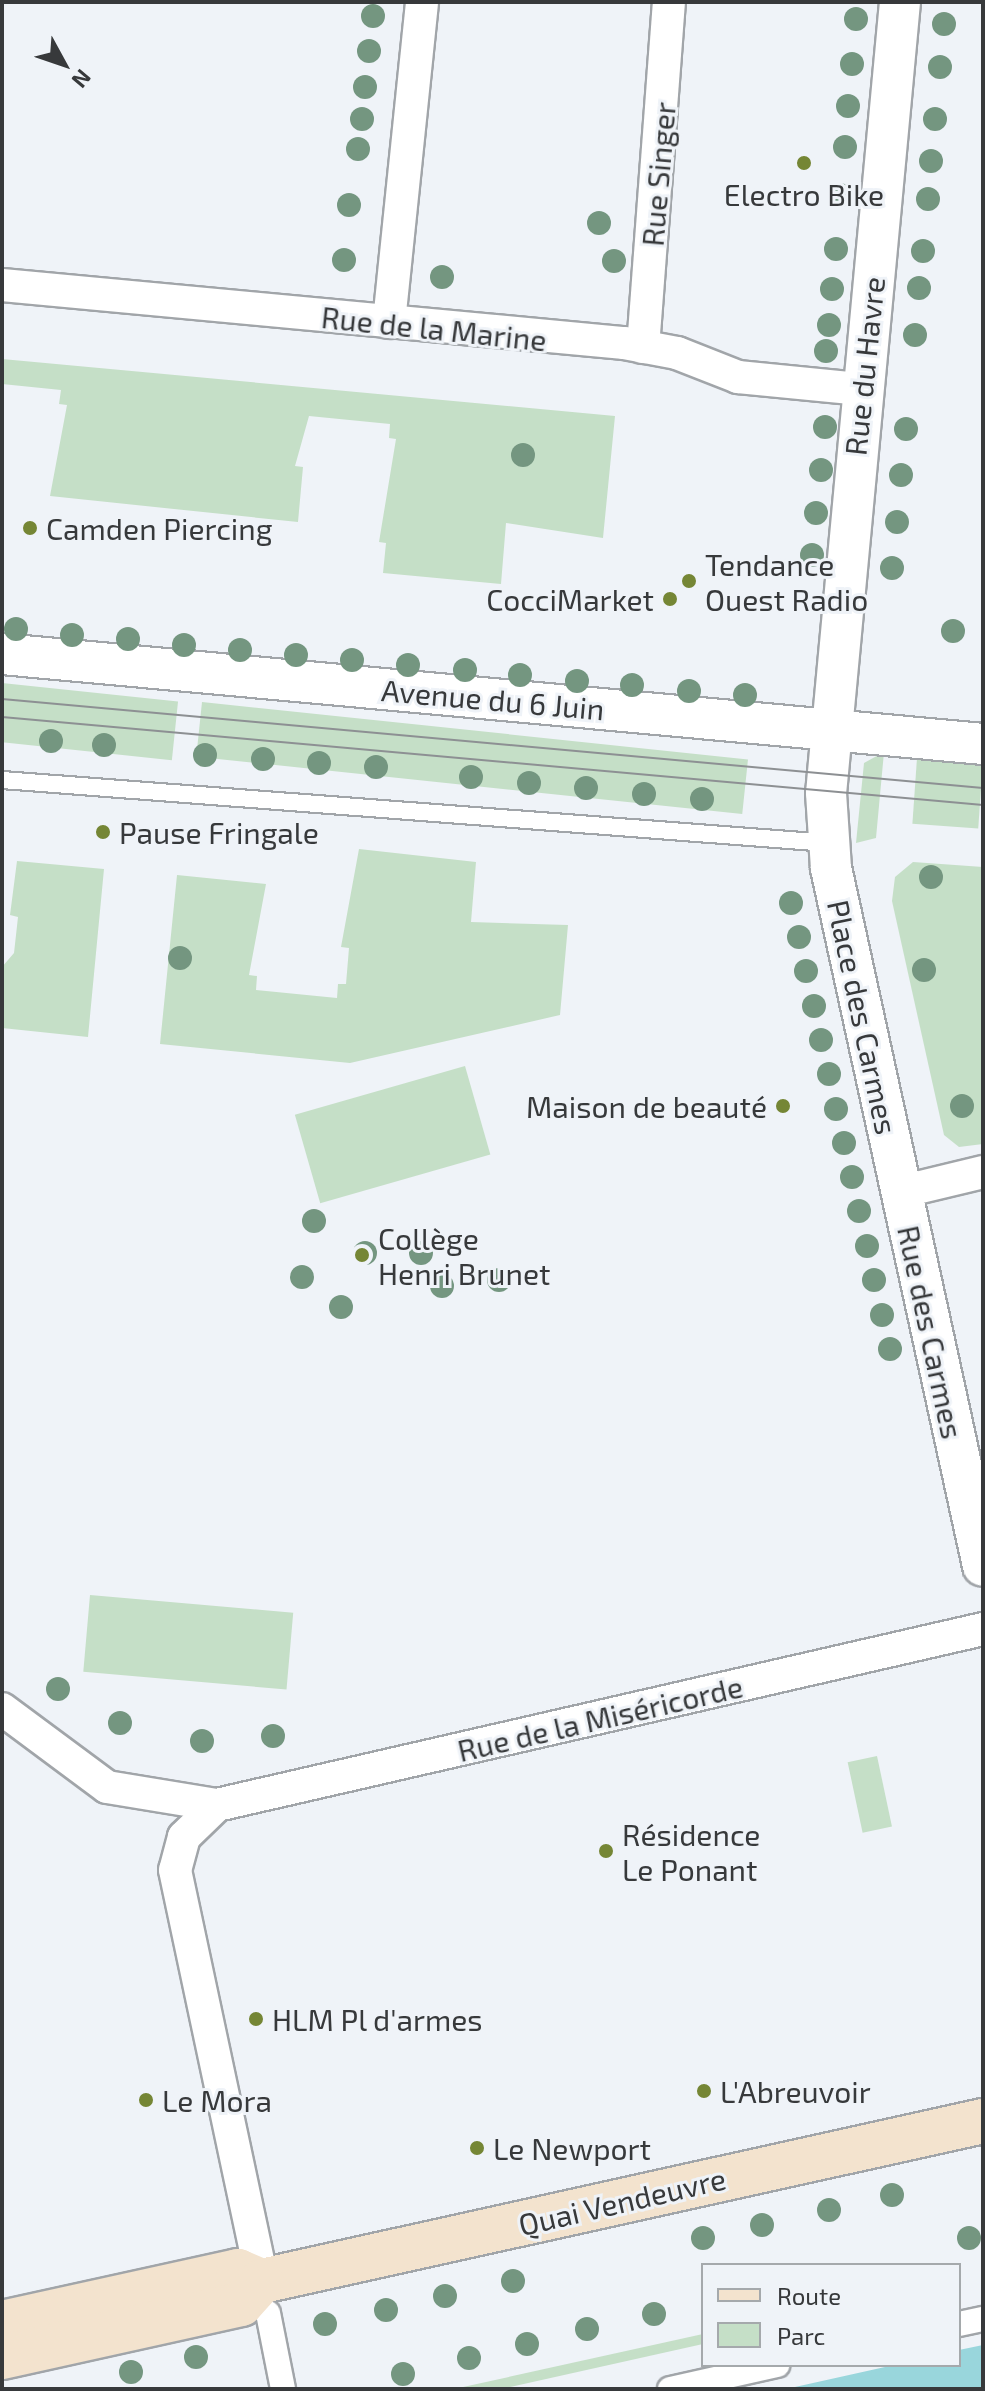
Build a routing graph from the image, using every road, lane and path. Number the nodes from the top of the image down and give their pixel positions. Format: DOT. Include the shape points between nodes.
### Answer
graph roads {
  1 [pos="422,2"];
  2 [pos="669,2"];
  3 [pos="900,2"];
  4 [pos="2,285"];
  5 [pos="389,322"];
  6 [pos="643,347"];
  7 [pos="861,389"];
  8 [pos="2,654"];
  9 [pos="827,730"];
  10 [pos="983,744"];
  11 [pos="2,780"];
  12 [pos="829,843"];
  13 [pos="983,1172"];
  14 [pos="900,1192"];
  15 [pos="983,1566"];
  16 [pos="983,1629"];
  17 [pos="2,1709"];
  18 [pos="217,1805"];
  19 [pos="983,2121"];
  20 [pos="265,2297"];
  21 [pos="983,2319"];
  22 [pos="2,2323"];
  23 [pos="961,2324"];
  24 [pos="2,2357"];
  25 [pos="768,2367"];
  26 [pos="283,2389"];
  27 [pos="670,2389"];
  1 -- 5 [label="street"];
  2 -- 6 [label="street, Rue Singer"];
  3 -- 7 [label="street, Rue du Havre"];
  4 -- 5 [label="street, Rue de la Marine"];
  5 -- 6 [label="street, Rue de la Marine"];
  6 -- 7 [label="street, Rue de la Marine" via="738,377"];
  7 -- 9 [label="street, Rue du Havre"];
  8 -- 9 [label="street, Avenue du 6 Juin"];
  9 -- 10 [label="street, Avenue du 6 Juin"];
  9 -- 12 [label="street, Rue du Havre"];
  11 -- 12 [label="lane"];
  12 -- 14 [label="street, Place des Carmes"];
  13 -- 14 [label="street"];
  14 -- 15 [label="street, Rue des Carmes"];
  16 -- 18 [label="street, Rue de la Miséricorde"];
  17 -- 18 [label="street" via="107,1787"];
  18 -- 20 [label="street" via="184,1837 175,1870"];
  19 -- 20 [label="main road, Quai Vendeuvre"];
  20 -- 22 [label="main road, Quai Vendeuvre" via="238,2271"];
  20 -- 24 [label="main road, Quai Vendeuvre"];
  20 -- 26 [label="street"];
  21 -- 23 [label="street"];
  25 -- 27 [label="street"];
}
